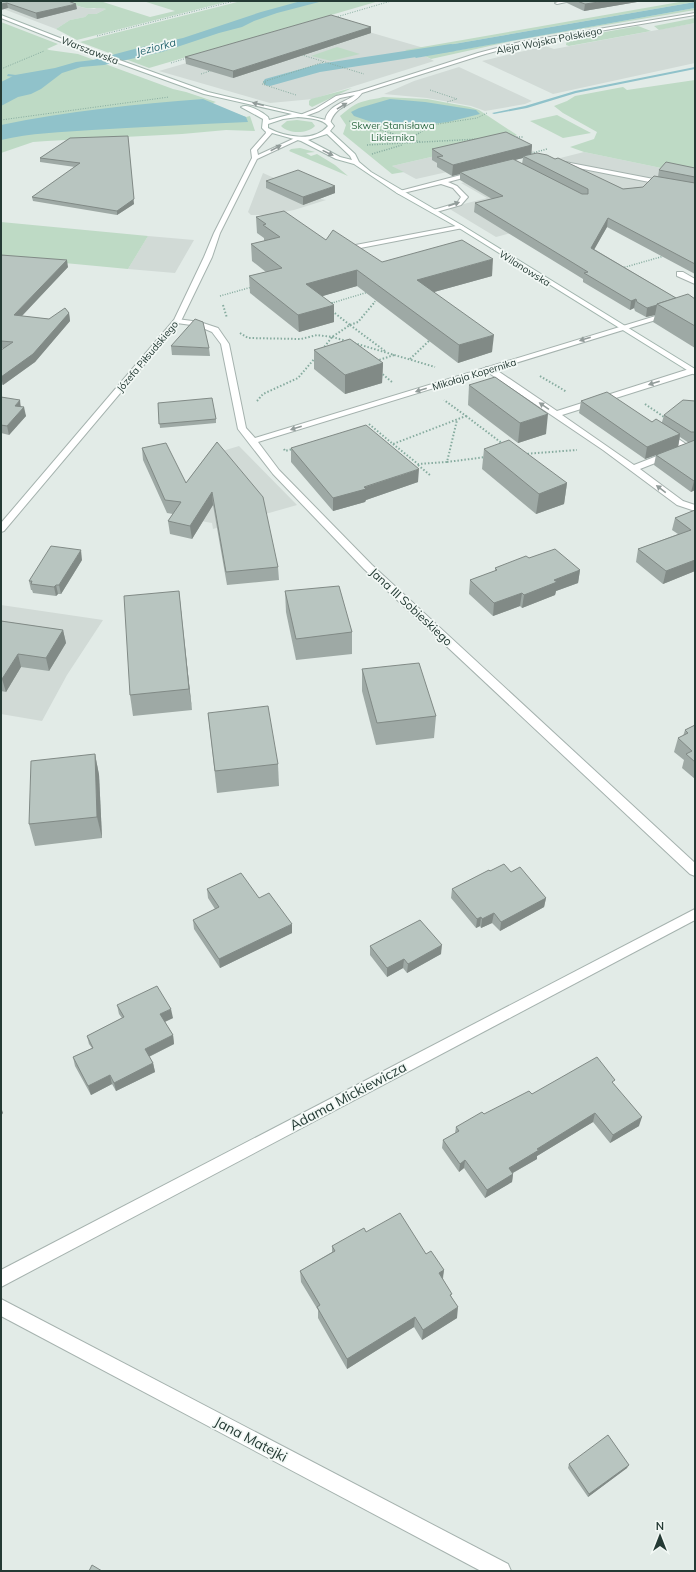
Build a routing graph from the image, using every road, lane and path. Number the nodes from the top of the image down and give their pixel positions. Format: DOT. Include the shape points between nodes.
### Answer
graph roads {
  1 [pos="234,1"];
  2 [pos="391,1"];
  3 [pos="569,1"];
  4 [pos="557,3"];
  5 [pos="695,14"];
  6 [pos="1,16"];
  7 [pos="331,18"];
  8 [pos="70,43"];
  9 [pos="297,54"];
  10 [pos="187,58"];
  11 [pos="324,62"];
  12 [pos="165,65"];
  13 [pos="1,69"];
  14 [pos="218,69"];
  15 [pos="366,74"];
  16 [pos="175,82"];
  17 [pos="430,90"];
  18 [pos="360,92"];
  19 [pos="296,95"];
  20 [pos="225,98"];
  21 [pos="153,99"];
  22 [pos="447,102"];
  23 [pos="323,106"];
  24 [pos="292,112"];
  25 [pos="487,114"];
  26 [pos="303,115"];
  27 [pos="1,120"];
  28 [pos="348,121"];
  29 [pos="328,122"];
  30 [pos="267,123"];
  31 [pos="267,130"];
  32 [pos="327,131"];
  33 [pos="513,137"];
  34 [pos="524,137"];
  35 [pos="299,139"];
  36 [pos="410,139"];
  37 [pos="484,139"];
  38 [pos="406,143"];
  39 [pos="423,143"];
  40 [pos="361,146"];
  41 [pos="529,148"];
  42 [pos="541,154"];
  43 [pos="366,156"];
  44 [pos="562,156"];
  45 [pos="255,158"];
  46 [pos="551,162"];
  47 [pos="356,163"];
  48 [pos="582,168"];
  49 [pos="485,171"];
  50 [pos="442,182"];
  51 [pos="695,189"];
  52 [pos="399,192"];
  53 [pos="433,211"];
  54 [pos="461,227"];
  55 [pos="345,249"];
  56 [pos="665,256"];
  57 [pos="627,272"];
  58 [pos="680,274"];
  59 [pos="695,282"];
  60 [pos="256,286"];
  61 [pos="372,291"];
  62 [pos="220,296"];
  63 [pos="378,297"];
  64 [pos="223,305"];
  65 [pos="695,306"];
  66 [pos="177,321"];
  67 [pos="229,324"];
  68 [pos="350,325"];
  69 [pos="622,328"];
  70 [pos="236,329"];
  71 [pos="434,336"];
  72 [pos="332,337"];
  73 [pos="338,338"];
  74 [pos="344,344"];
  75 [pos="388,353"];
  76 [pos="395,355"];
  77 [pos="410,359"];
  78 [pos="375,361"];
  79 [pos="440,369"];
  80 [pos="489,369"];
  81 [pos="380,372"];
  82 [pos="693,372"];
  83 [pos="397,385"];
  84 [pos="609,397"];
  85 [pos="451,398"];
  86 [pos="620,405"];
  87 [pos="256,406"];
  88 [pos="556,414"];
  89 [pos="466,416"];
  90 [pos="457,420"];
  91 [pos="377,422"];
  92 [pos="369,424"];
  93 [pos="362,427"];
  94 [pos="661,431"];
  95 [pos="276,434"];
  96 [pos="253,441"];
  97 [pos="393,444"];
  98 [pos="505,445"];
  99 [pos="300,447"];
  100 [pos="691,447"];
  101 [pos="486,457"];
  102 [pos="447,462"];
  103 [pos="418,464"];
  104 [pos="633,468"];
  105 [pos="431,476"];
  106 [pos="695,508"];
  107 [pos="1,529"];
  108 [pos="695,872"];
  109 [pos="695,914"];
  110 [pos="1,1279"];
  111 [pos="1,1308"];
  112 [pos="501,1571"];
  1 -- 8 [label="path"];
  2 -- 7 [label="path"];
  3 -- 4 [label="street"];
  5 -- 18 [label="street, Aleja Wojska Polskiego" via="516,45"];
  6 -- 8 [label="street, Warszawska"];
  8 -- 13 [label="path"];
  8 -- 16 [label="street, Warszawska"];
  9 -- 11 [label="path"];
  10 -- 12 [label="path"];
  11 -- 15 [label="path"];
  11 -- 19 [label="path" via="262,84"];
  14 -- 16 [label="path"];
  16 -- 20 [label="street, Warszawska"];
  17 -- 22 [label="path" via="456,99"];
  18 -- 23 [label="street, Aleja Wojska Polskiego" via="338,97"];
  29 -- 18 [label="street, Aleja Wojska Polskiego, one-way" via="331,112"];
  24 -- 20 [label="street, Warszawska, one-way"];
  20 -- 30 [label="street, Warszawska" via="263,115"];
  21 -- 27 [label="path"];
  23 -- 24 [label="street, Aleja Wojska Polskiego"];
  23 -- 26 [label="street, Aleja Wojska Polskiego"];
  24 -- 26 [label="street, Warszawska"];
  25 -- 36 [label="path" via="432,125"];
  26 -- 29 [label="street, Warszawska"];
  26 -- 30 [label="street" via="282,117"];
  28 -- 36 [label="path"];
  29 -- 32 [label="street" via="331,126"];
  30 -- 31 [label="street"];
  31 -- 35 [label="street, Wilanowska"];
  31 -- 45 [label="street, Józefa Piłsudskiego" via="267,136 254,150"];
  32 -- 35 [label="street"];
  32 -- 47 [label="street, Wilanowska" via="353,155"];
  33 -- 34 [label="path"];
  45 -- 35 [label="street, one-way"];
  35 -- 47 [label="street, Wilanowska, one-way" via="338,158"];
  36 -- 38 [label="path"];
  36 -- 39 [label="path"];
  37 -- 39 [label="path"];
  38 -- 39 [label="path"];
  38 -- 40 [label="path"];
  38 -- 43 [label="path"];
  41 -- 42 [label="path"];
  44 -- 48 [label="street"];
  45 -- 66 [label="street, Józefa Piłsudskiego"];
  46 -- 48 [label="street"];
  47 -- 52 [label="street, Wilanowska"];
  48 -- 51 [label="street"];
  49 -- 50 [label="street"];
  50 -- 52 [label="street"];
  53 -- 50 [label="street, one-way" via="459,204 464,197 455,187"];
  52 -- 53 [label="street, Wilanowska"];
  53 -- 54 [label="street, Wilanowska"];
  54 -- 55 [label="street"];
  54 -- 69 [label="street, Wilanowska"];
  56 -- 57 [label="path" via="620,268"];
  58 -- 59 [label="street"];
  60 -- 62 [label="path"];
  61 -- 68 [label="path" via="324,305"];
  63 -- 68 [label="path" via="358,322"];
  64 -- 67 [label="path"];
  65 -- 69 [label="street, Mikołaja Kopernika"];
  66 -- 96 [label="street, Jana III Sobieskiego" via="200,324 215,330 225,344 242,430"];
  66 -- 107 [label="street, Józefa Piłsudskiego"];
  68 -- 72 [label="path"];
  68 -- 75 [label="path"];
  69 -- 80 [label="street, Mikołaja Kopernika, one-way"];
  69 -- 82 [label="street, Wilanowska"];
  70 -- 72 [label="path" via="248,338 301,339 317,335"];
  71 -- 77 [label="path"];
  72 -- 73 [label="path"];
  72 -- 87 [label="path" via="299,378 262,394 257,399"];
  73 -- 74 [label="path"];
  73 -- 75 [label="path"];
  75 -- 76 [label="path"];
  76 -- 77 [label="path"];
  76 -- 78 [label="path"];
  77 -- 79 [label="path"];
  88 -- 80 [label="street, one-way"];
  80 -- 95 [label="street, Mikołaja Kopernika, one-way"];
  81 -- 83 [label="path"];
  82 -- 84 [label="street, one-way"];
  84 -- 86 [label="street"];
  84 -- 88 [label="street"];
  85 -- 89 [label="path" via="444,400"];
  88 -- 104 [label="street"];
  89 -- 90 [label="path"];
  89 -- 98 [label="path"];
  90 -- 97 [label="path"];
  90 -- 102 [label="path"];
  91 -- 92 [label="path"];
  92 -- 93 [label="path"];
  92 -- 97 [label="path"];
  94 -- 100 [label="street"];
  95 -- 96 [label="street, Mikołaja Kopernika"];
  95 -- 99 [label="path" via="286,451"];
  96 -- 108 [label="street, Jana III Sobieskiego" via="276,472 368,568"];
  97 -- 103 [label="path"];
  100 -- 104 [label="street"];
  101 -- 102 [label="path"];
  102 -- 103 [label="path"];
  103 -- 105 [label="path"];
  106 -- 104 [label="street, one-way" via="680,503"];
  109 -- 110 [label="street, Adama Mickiewicza"];
  111 -- 112 [label="street, Jana Matejki"];
}
